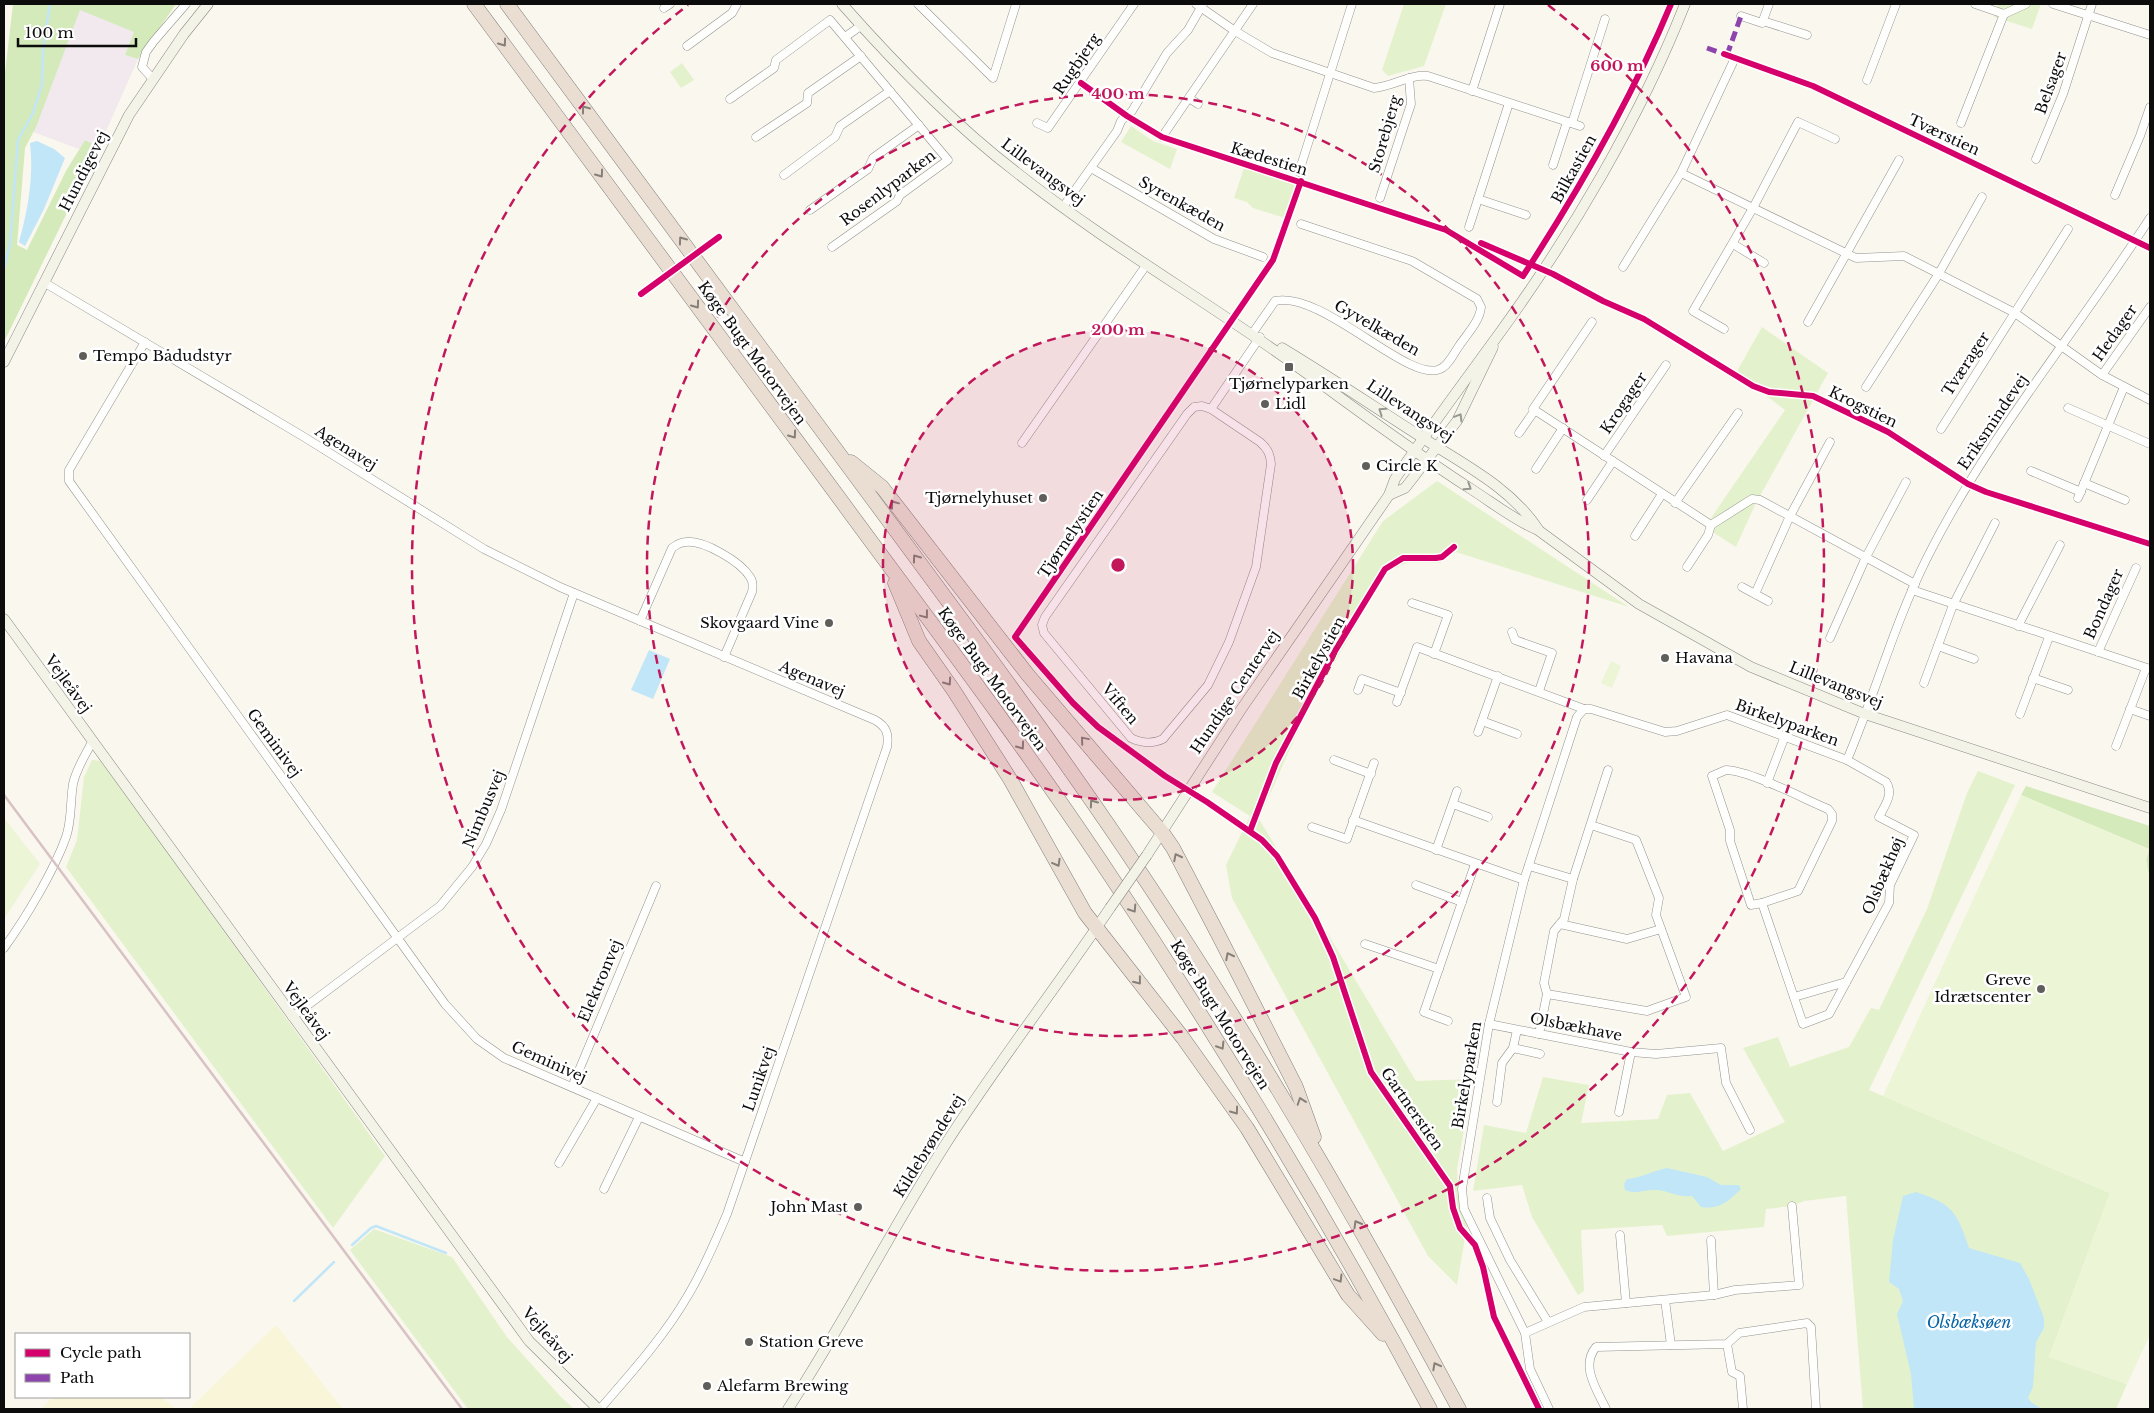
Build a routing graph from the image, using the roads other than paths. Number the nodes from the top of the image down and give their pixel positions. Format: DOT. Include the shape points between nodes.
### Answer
graph roads {
  1 [pos="186,4"];
  2 [pos="208,4"];
  3 [pos="474,4"];
  4 [pos="507,4"];
  5 [pos="737,4"];
  6 [pos="842,4"];
  7 [pos="918,4"];
  8 [pos="1016,4"];
  9 [pos="1134,4"];
  10 [pos="1253,4"];
  11 [pos="1352,4"];
  12 [pos="1500,4"];
  13 [pos="1685,4"];
  14 [pos="1769,4"];
  15 [pos="1896,4"];
  16 [pos="1975,4"];
  17 [pos="2026,4"];
  18 [pos="2053,4"];
  19 [pos="2092,4"];
  20 [pos="1200,5"];
  21 [pos="2004,14"];
  22 [pos="2089,15"];
  23 [pos="1741,16"];
  24 [pos="1605,19"];
  25 [pos="1763,21"];
  26 [pos="862,24"];
  27 [pos="1235,30"];
  28 [pos="1806,35"];
  29 [pos="2150,35"];
  30 [pos="845,37"];
  31 [pos="687,46"];
  32 [pos="861,56"];
  33 [pos="1736,58"];
  34 [pos="1330,73"];
  35 [pos="1409,78"];
  36 [pos="153,79"];
  37 [pos="1867,80"];
  38 [pos="890,91"];
  39 [pos="1472,91"];
  40 [pos="1189,98"];
  41 [pos="730,99"];
  42 [pos="1509,103"];
  43 [pos="1198,104"];
  44 [pos="2150,107"];
  45 [pos="1570,122"];
  46 [pos="1037,123"];
  47 [pos="1962,124"];
  48 [pos="919,125"];
  49 [pos="1580,126"];
  50 [pos="756,137"];
  51 [pos="1162,137"];
  52 [pos="1835,139"];
  53 [pos="2036,159"];
  54 [pos="1899,160"];
  55 [pos="1553,165"];
  56 [pos="1091,168"];
  57 [pos="1298,172"];
  58 [pos="1681,173"];
  59 [pos="784,175"];
  60 [pos="2115,195"];
  61 [pos="1982,197"];
  62 [pos="1380,198"];
  63 [pos="1478,199"];
  64 [pos="1063,208"];
  65 [pos="1753,208"];
  66 [pos="810,210"];
  67 [pos="1526,215"];
  68 [pos="2150,218"];
  69 [pos="1301,224"];
  70 [pos="1469,227"];
  71 [pos="2068,230"];
  72 [pos="1733,244"];
  73 [pos="832,247"];
  74 [pos="1847,254"];
  75 [pos="1264,257"];
  76 [pos="1764,263"];
  77 [pos="1147,264"];
  78 [pos="1623,267"];
  79 [pos="1938,275"];
  80 [pos="45,283"];
  81 [pos="2150,307"];
  82 [pos="2015,313"];
  83 [pos="1592,322"];
  84 [pos="1808,322"];
  85 [pos="1724,329"];
  86 [pos="1499,335"];
  87 [pos="1257,337"];
  88 [pos="145,342"];
  89 [pos="2062,347"];
  90 [pos="4,362"];
  91 [pos="1666,366"];
  92 [pos="2102,375"];
  93 [pos="1866,387"];
  94 [pos="2124,387"];
  95 [pos="2150,400"];
  96 [pos="2068,408"];
  97 [pos="1210,409"];
  98 [pos="1535,410"];
  99 [pos="1738,413"];
  100 [pos="2108,426"];
  101 [pos="1563,428"];
  102 [pos="1941,429"];
  103 [pos="1519,433"];
  104 [pos="1423,438"];
  105 [pos="1022,442"];
  106 [pos="1830,442"];
  107 [pos="2150,444"];
  108 [pos="835,448"];
  109 [pos="1438,448"];
  110 [pos="1414,451"];
  111 [pos="1604,456"];
  112 [pos="1427,461"];
  113 [pos="1612,461"];
  114 [pos="1536,469"];
  115 [pos="2031,471"];
  116 [pos="1906,482"];
  117 [pos="2084,483"];
  118 [pos="1662,494"];
  119 [pos="1389,495"];
  120 [pos="1587,500"];
  121 [pos="2126,500"];
  122 [pos="1675,503"];
  123 [pos="1790,516"];
  124 [pos="1995,522"];
  125 [pos="1711,525"];
  126 [pos="1538,530"];
  127 [pos="1635,536"];
  128 [pos="2060,545"];
  129 [pos="1866,557"];
  130 [pos="886,562"];
  131 [pos="1687,567"];
  132 [pos="2136,568"];
  133 [pos="1742,587"];
  134 [pos="1914,587"];
  135 [pos="574,593"];
  136 [pos="1755,594"];
  137 [pos="1768,601"];
  138 [pos="1412,602"];
  139 [pos="1953,605"];
  140 [pos="4,620"];
  141 [pos="640,621"];
  142 [pos="2018,626"];
  143 [pos="1512,632"];
  144 [pos="2049,637"];
  145 [pos="1830,638"];
  146 [pos="1938,646"];
  147 [pos="2098,652"];
  148 [pos="1434,654"];
  149 [pos="724,657"];
  150 [pos="1974,659"];
  151 [pos="2148,669"];
  152 [pos="1498,676"];
  153 [pos="2034,678"];
  154 [pos="1924,683"];
  155 [pos="1358,690"];
  156 [pos="2068,690"];
  157 [pos="1539,691"];
  158 [pos="1401,693"];
  159 [pos="1397,702"];
  160 [pos="1584,709"];
  161 [pos="2130,709"];
  162 [pos="1865,714"];
  163 [pos="2020,714"];
  164 [pos="2150,716"];
  165 [pos="1482,721"];
  166 [pos="887,730"];
  167 [pos="1478,732"];
  168 [pos="1517,734"];
  169 [pos="1785,736"];
  170 [pos="92,742"];
  171 [pos="2116,746"];
  172 [pos="1334,760"];
  173 [pos="1847,760"];
  174 [pos="1374,763"];
  175 [pos="1608,770"];
  176 [pos="1371,774"];
  177 [pos="1767,783"];
  178 [pos="1457,791"];
  179 [pos="1453,804"];
  180 [pos="2150,808"];
  181 [pos="1488,817"];
  182 [pos="1353,820"];
  183 [pos="1591,825"];
  184 [pos="1312,827"];
  185 [pos="1162,832"];
  186 [pos="1436,850"];
  187 [pos="1475,864"];
  188 [pos="1529,866"];
  189 [pos="1573,879"];
  190 [pos="1524,880"];
  191 [pos="1416,885"];
  192 [pos="656,886"];
  193 [pos="1462,902"];
  194 [pos="1762,903"];
  195 [pos="1110,908"];
  196 [pos="1560,924"];
  197 [pos="1096,929"];
  198 [pos="1661,929"];
  199 [pos="398,938"];
  200 [pos="1365,944"];
  201 [pos="4,948"];
  202 [pos="1438,969"];
  203 [pos="1846,982"];
  204 [pos="1547,994"];
  205 [pos="1794,997"];
  206 [pos="292,1018"];
  207 [pos="1448,1021"];
  208 [pos="1489,1024"];
  209 [pos="1516,1030"];
  210 [pos="1539,1034"];
  211 [pos="1513,1048"];
  212 [pos="1631,1052"];
  213 [pos="1540,1054"];
  214 [pos="572,1087"];
  215 [pos="597,1098"];
  216 [pos="1497,1102"];
  217 [pos="1619,1112"];
  218 [pos="639,1117"];
  219 [pos="1750,1130"];
  220 [pos="746,1162"];
  221 [pos="559,1163"];
  222 [pos="1323,1164"];
  223 [pos="604,1189"];
  224 [pos="1487,1198"];
  225 [pos="1792,1206"];
  226 [pos="1620,1235"];
  227 [pos="1711,1240"];
  228 [pos="1714,1295"];
  229 [pos="1665,1300"];
  230 [pos="1626,1303"];
  231 [pos="1548,1322"];
  232 [pos="1524,1334"];
  233 [pos="1727,1344"];
  234 [pos="1671,1345"];
  235 [pos="1401,1355"];
  236 [pos="599,1409"];
  237 [pos="788,1409"];
  238 [pos="1430,1409"];
  239 [pos="1459,1409"];
  240 [pos="1549,1409"];
  241 [pos="1606,1409"];
  242 [pos="1743,1409"];
  243 [pos="1816,1409"];
  1 -- 36 [label="street" via="146,52 142,67"];
  2 -- 36 [label="street, Hundigevej"];
  3 -- 130 [label="highway, Køge Bugt Motorvejen, one-way"];
  108 -- 4 [label="highway, Køge Bugt Motorvejen, one-way"];
  5 -- 31 [label="street" via="732,12"];
  6 -- 26 [label="street, Lillevangsvej"];
  7 -- 8 [label="street" via="993,81"];
  9 -- 46 [label="street, Rugbjerg" via="1048,128"];
  10 -- 27 [label="street"];
  11 -- 34 [label="street"];
  12 -- 39 [label="street"];
  13 -- 86 [label="street, Hundige Centervej" via="1627,129 1575,221"];
  14 -- 25 [label="street"];
  15 -- 37 [label="street"];
  16 -- 21 [label="street"];
  17 -- 21 [label="street"];
  18 -- 22 [label="street"];
  19 -- 22 [label="street, Belsager"];
  20 -- 27 [label="street, Storebjerg"];
  20 -- 56 [label="street" via="1188,30 1167,53 1132,111 1121,121"];
  21 -- 47 [label="street"];
  22 -- 29 [label="street"];
  22 -- 53 [label="street, Belsager" via="2063,94"];
  23 -- 25 [label="street"];
  24 -- 45 [label="street"];
  25 -- 28 [label="street"];
  26 -- 30 [label="street"];
  26 -- 64 [label="street, Lillevangsvej" via="952,118"];
  27 -- 34 [label="street, Storebjerg" via="1272,53"];
  27 -- 40 [label="street"];
  30 -- 32 [label="street, Rosenlyparken"];
  30 -- 41 [label="street, Rosenlyparken" via="830,20 776,60 774,68"];
  32 -- 38 [label="street, Rosenlyparken"];
  32 -- 50 [label="street" via="808,93 807,103"];
  33 -- 58 [label="street"];
  34 -- 35 [label="street, Storebjerg" via="1374,88 1387,87"];
  34 -- 57 [label="street"];
  35 -- 39 [label="street, Storebjerg" via="1428,76"];
  35 -- 62 [label="street, Storebjerg" via="1411,104"];
  36 -- 80 [label="street, Hundigevej" via="125,123"];
  38 -- 48 [label="street, Rosenlyparken"];
  38 -- 59 [label="street" via="840,126 836,137"];
  39 -- 42 [label="street, Storebjerg"];
  40 -- 43 [label="street"];
  40 -- 51 [label="street"];
  42 -- 45 [label="street, Storebjerg"];
  42 -- 63 [label="street"];
  44 -- 60 [label="street"];
  45 -- 49 [label="street, Storebjerg"];
  45 -- 55 [label="street"];
  48 -- 66 [label="street, Rosenlyparken" via="872,158 868,169"];
  48 -- 73 [label="street, Rosenlyparken" via="948,160"];
  52 -- 65 [label="street" via="1798,122"];
  54 -- 74 [label="street"];
  56 -- 64 [label="street"];
  56 -- 75 [label="street, Syrenkæden" via="1214,239"];
  58 -- 65 [label="street"];
  58 -- 78 [label="street"];
  61 -- 79 [label="street"];
  63 -- 67 [label="street"];
  63 -- 70 [label="street"];
  64 -- 77 [label="street, Lillevangsvej"];
  65 -- 72 [label="street"];
  65 -- 74 [label="street"];
  68 -- 89 [label="street, Eriksmindevej"];
  69 -- 87 [label="street, Gyvelkæden" via="1422,265 1477,299 1481,307 1479,317 1444,366 1433,371 1414,366 1321,311 1294,300 1275,301"];
  71 -- 82 [label="street, Tværager"];
  72 -- 76 [label="street"];
  72 -- 85 [label="street" via="1693,311"];
  74 -- 79 [label="street" via="1860,258 1904,256"];
  74 -- 84 [label="street"];
  77 -- 87 [label="street, Lillevangsvej"];
  77 -- 105 [label="street"];
  79 -- 82 [label="street"];
  79 -- 93 [label="street"];
  80 -- 88 [label="street, Agenavej"];
  80 -- 90 [label="street, Hundigevej"];
  81 -- 92 [label="street, Hedager"];
  82 -- 89 [label="street"];
  82 -- 102 [label="street, Tværager"];
  83 -- 98 [label="street"];
  86 -- 104 [label="street, Hundige Centervej"];
  109 -- 86 [label="street, Hundige Centervej, one-way" via="1466,405"];
  87 -- 97 [label="street"];
  104 -- 87 [label="street, Lillevangsvej, one-way" via="1345,386"];
  87 -- 110 [label="street, Lillevangsvej"];
  88 -- 135 [label="street, Agenavej" via="484,549"];
  88 -- 199 [label="street, Geminivej" via="69,470 69,481"];
  89 -- 92 [label="street, Hedager"];
  89 -- 134 [label="street, Eriksmindevej" via="1971,478"];
  91 -- 111 [label="street, Krogager"];
  92 -- 94 [label="street, Hedager"];
  94 -- 95 [label="street, Hedager"];
  94 -- 100 [label="street"];
  96 -- 100 [label="street"];
  97 -- 97 [label="street, Viften" via="1194,407 1187,414 1042,625 1044,633 1131,738 1137,741 1156,743 1163,739 1208,685 1229,642 1256,567 1270,456 1260,442"];
  98 -- 101 [label="street, Krogager"];
  98 -- 103 [label="street"];
  99 -- 122 [label="street"];
  100 -- 107 [label="street"];
  100 -- 117 [label="street"];
  101 -- 111 [label="street, Krogager"];
  101 -- 114 [label="street"];
  104 -- 109 [label="street, Lillevangsvej"];
  104 -- 110 [label="street, Hundige Centervej"];
  106 -- 123 [label="street"];
  185 -- 108 [label="highway, one-way" via="1028,675 882,487"];
  222 -- 108 [label="highway, Køge Bugt Motorvejen, one-way" via="1205,972 1115,836 1051,743"];
  109 -- 112 [label="street, Hundige Centervej"];
  109 -- 126 [label="street, Lillevangsvej" via="1497,487 1527,513"];
  110 -- 112 [label="street, Lillevangsvej"];
  110 -- 119 [label="street, Hundige Centervej" via="1395,479"];
  111 -- 113 [label="street, Krogager"];
  112 -- 119 [label="street, Hundige Centervej" via="1405,488"];
  112 -- 126 [label="street, Lillevangsvej, one-way" via="1520,522"];
  113 -- 118 [label="street, Krogager"];
  113 -- 120 [label="street"];
  115 -- 117 [label="street" via="2079,495"];
  116 -- 129 [label="street"];
  117 -- 121 [label="street"];
  118 -- 122 [label="street, Krogager"];
  118 -- 127 [label="street"];
  119 -- 185 [label="street, Hundige Centervej" via="1235,718"];
  122 -- 125 [label="street, Krogager"];
  123 -- 125 [label="street" via="1752,499"];
  123 -- 129 [label="street"];
  123 -- 136 [label="street"];
  124 -- 139 [label="street"];
  125 -- 131 [label="street"];
  126 -- 162 [label="street, Lillevangsvej" via="1638,604 1751,667"];
  128 -- 142 [label="street"];
  129 -- 134 [label="street"];
  129 -- 145 [label="street"];
  130 -- 197 [label="highway, one-way" via="919,641 1010,779"];
  130 -- 235 [label="highway, Køge Bugt Motorvejen, one-way" via="1031,759 1184,987 1297,1170"];
  132 -- 147 [label="street, Bondager"];
  133 -- 136 [label="street"];
  134 -- 139 [label="street, Bondager"];
  134 -- 162 [label="street, Eriksmindevej"];
  135 -- 141 [label="street, Agenavej"];
  135 -- 199 [label="street, Nimbusvej" via="501,810 486,844 440,906"];
  136 -- 137 [label="street"];
  138 -- 148 [label="street" via="1448,615"];
  139 -- 142 [label="street, Bondager"];
  139 -- 146 [label="street"];
  140 -- 170 [label="street, Vejleåvej"];
  141 -- 149 [label="street, Agenavej"];
  141 -- 149 [label="street" via="672,548 694,542 715,550 750,576 753,584"];
  142 -- 144 [label="street, Bondager"];
  143 -- 157 [label="street" via="1515,640 1552,653"];
  144 -- 147 [label="street, Bondager"];
  144 -- 153 [label="street"];
  146 -- 150 [label="street"];
  146 -- 154 [label="street"];
  147 -- 151 [label="street, Bondager"];
  148 -- 152 [label="street, Birkelyparken"];
  148 -- 158 [label="street, Birkelyparken" via="1417,648"];
  149 -- 166 [label="street, Agenavej" via="875,720"];
  151 -- 161 [label="street, Bondager"];
  152 -- 157 [label="street, Birkelyparken"];
  152 -- 165 [label="street"];
  153 -- 156 [label="street"];
  153 -- 163 [label="street"];
  155 -- 158 [label="street" via="1362,679"];
  157 -- 160 [label="street, Birkelyparken"];
  158 -- 159 [label="street, Birkelyparken"];
  160 -- 169 [label="street, Birkelyparken" via="1665,732 1727,715"];
  160 -- 188 [label="street, Birkelyparken" via="1577,717"];
  161 -- 164 [label="street"];
  161 -- 171 [label="street, Bondager"];
  162 -- 173 [label="street, Birkelyparken"];
  162 -- 180 [label="street, Lillevangsvej"];
  165 -- 167 [label="street"];
  165 -- 168 [label="street"];
  166 -- 220 [label="street, Lunikvej" via="888,747"];
  169 -- 173 [label="street, Birkelyparken"];
  169 -- 177 [label="street"];
  170 -- 201 [label="street" via="77,771 70,820 58,855"];
  170 -- 206 [label="street, Vejleåvej"];
  172 -- 176 [label="street"];
  173 -- 203 [label="street, Olsbækhøj" via="1886,782 1890,794 1879,817 1914,835 1890,885 1889,903"];
  174 -- 176 [label="street"];
  175 -- 183 [label="street"];
  176 -- 182 [label="street"];
  177 -- 194 [label="street" via="1828,809 1832,820 1798,891"];
  177 -- 194 [label="street" via="1736,771 1726,770 1712,776 1751,905"];
  178 -- 179 [label="street"];
  179 -- 181 [label="street"];
  179 -- 186 [label="street"];
  182 -- 184 [label="street" via="1347,839"];
  182 -- 186 [label="street"];
  183 -- 189 [label="street"];
  183 -- 198 [label="street" via="1636,840 1659,898 1656,915"];
  185 -- 195 [label="street, Hundige Centervej, bridge"];
  222 -- 185 [label="highway, one-way" via="1296,1087"];
  186 -- 187 [label="street"];
  187 -- 190 [label="street"];
  187 -- 193 [label="street, Birkelyparken"];
  188 -- 189 [label="street"];
  188 -- 190 [label="street, Birkelyparken"];
  189 -- 196 [label="street"];
  190 -- 208 [label="street, Birkelyparken"];
  191 -- 193 [label="street"];
  192 -- 214 [label="street, Elektronvej"];
  193 -- 202 [label="street, Birkelyparken"];
  194 -- 205 [label="street, Olsbækhøj"];
  195 -- 197 [label="street, Kildebrøndevej"];
  196 -- 198 [label="street" via="1627,939"];
  196 -- 204 [label="street" via="1554,931 1544,983"];
  197 -- 235 [label="highway, one-way" via="1183,1038 1247,1128 1348,1295"];
  197 -- 237 [label="street, Kildebrøndevej" via="945,1146 828,1347"];
  198 -- 204 [label="street" via="1686,997 1647,1011"];
  199 -- 206 [label="street, Nimbusvej"];
  199 -- 214 [label="street, Geminivej" via="445,1004 476,1039 504,1058"];
  200 -- 202 [label="street"];
  202 -- 207 [label="street, Birkelyparken" via="1424,1012"];
  203 -- 205 [label="street"];
  203 -- 205 [label="street, Olsbækhøj" via="1829,1014 1803,1024"];
  204 -- 210 [label="street"];
  206 -- 236 [label="street, Vejleåvej" via="529,1342"];
  208 -- 209 [label="street, Olsbækhave"];
  208 -- 232 [label="street, Birkelyparken" via="1462,1189 1464,1209"];
  209 -- 210 [label="street, Olsbækhave"];
  209 -- 211 [label="street, Olsbækhave"];
  210 -- 212 [label="street, Olsbækhave"];
  211 -- 213 [label="street"];
  211 -- 216 [label="street, Olsbækhave" via="1502,1063"];
  212 -- 217 [label="street, Olsbækhave"];
  212 -- 219 [label="street, Olsbækhave" via="1656,1054 1721,1048 1726,1083"];
  214 -- 215 [label="street, Geminivej"];
  215 -- 218 [label="street, Geminivej"];
  215 -- 221 [label="street, Geminivej"];
  218 -- 220 [label="street, Geminivej"];
  218 -- 223 [label="street"];
  220 -- 236 [label="street, Lunikvej" via="728,1214 687,1297 652,1348"];
  239 -- 222 [label="highway, Køge Bugt Motorvejen, one-way"];
  224 -- 231 [label="street" via="1490,1218 1510,1260"];
  225 -- 228 [label="street" via="1799,1285 1735,1290"];
  226 -- 230 [label="street"];
  227 -- 228 [label="street"];
  228 -- 229 [label="street"];
  229 -- 230 [label="street"];
  229 -- 234 [label="street"];
  230 -- 231 [label="street" via="1578,1308"];
  231 -- 232 [label="street"];
  232 -- 240 [label="street, Birkelyparken" via="1530,1370"];
  233 -- 234 [label="street"];
  233 -- 242 [label="street" via="1732,1372 1740,1376"];
  233 -- 243 [label="street" via="1739,1333 1807,1323 1811,1327"];
  234 -- 241 [label="street" via="1596,1347 1588,1359 1589,1371"];
  235 -- 238 [label="highway, Køge Bugt Motorvejen"];
}
